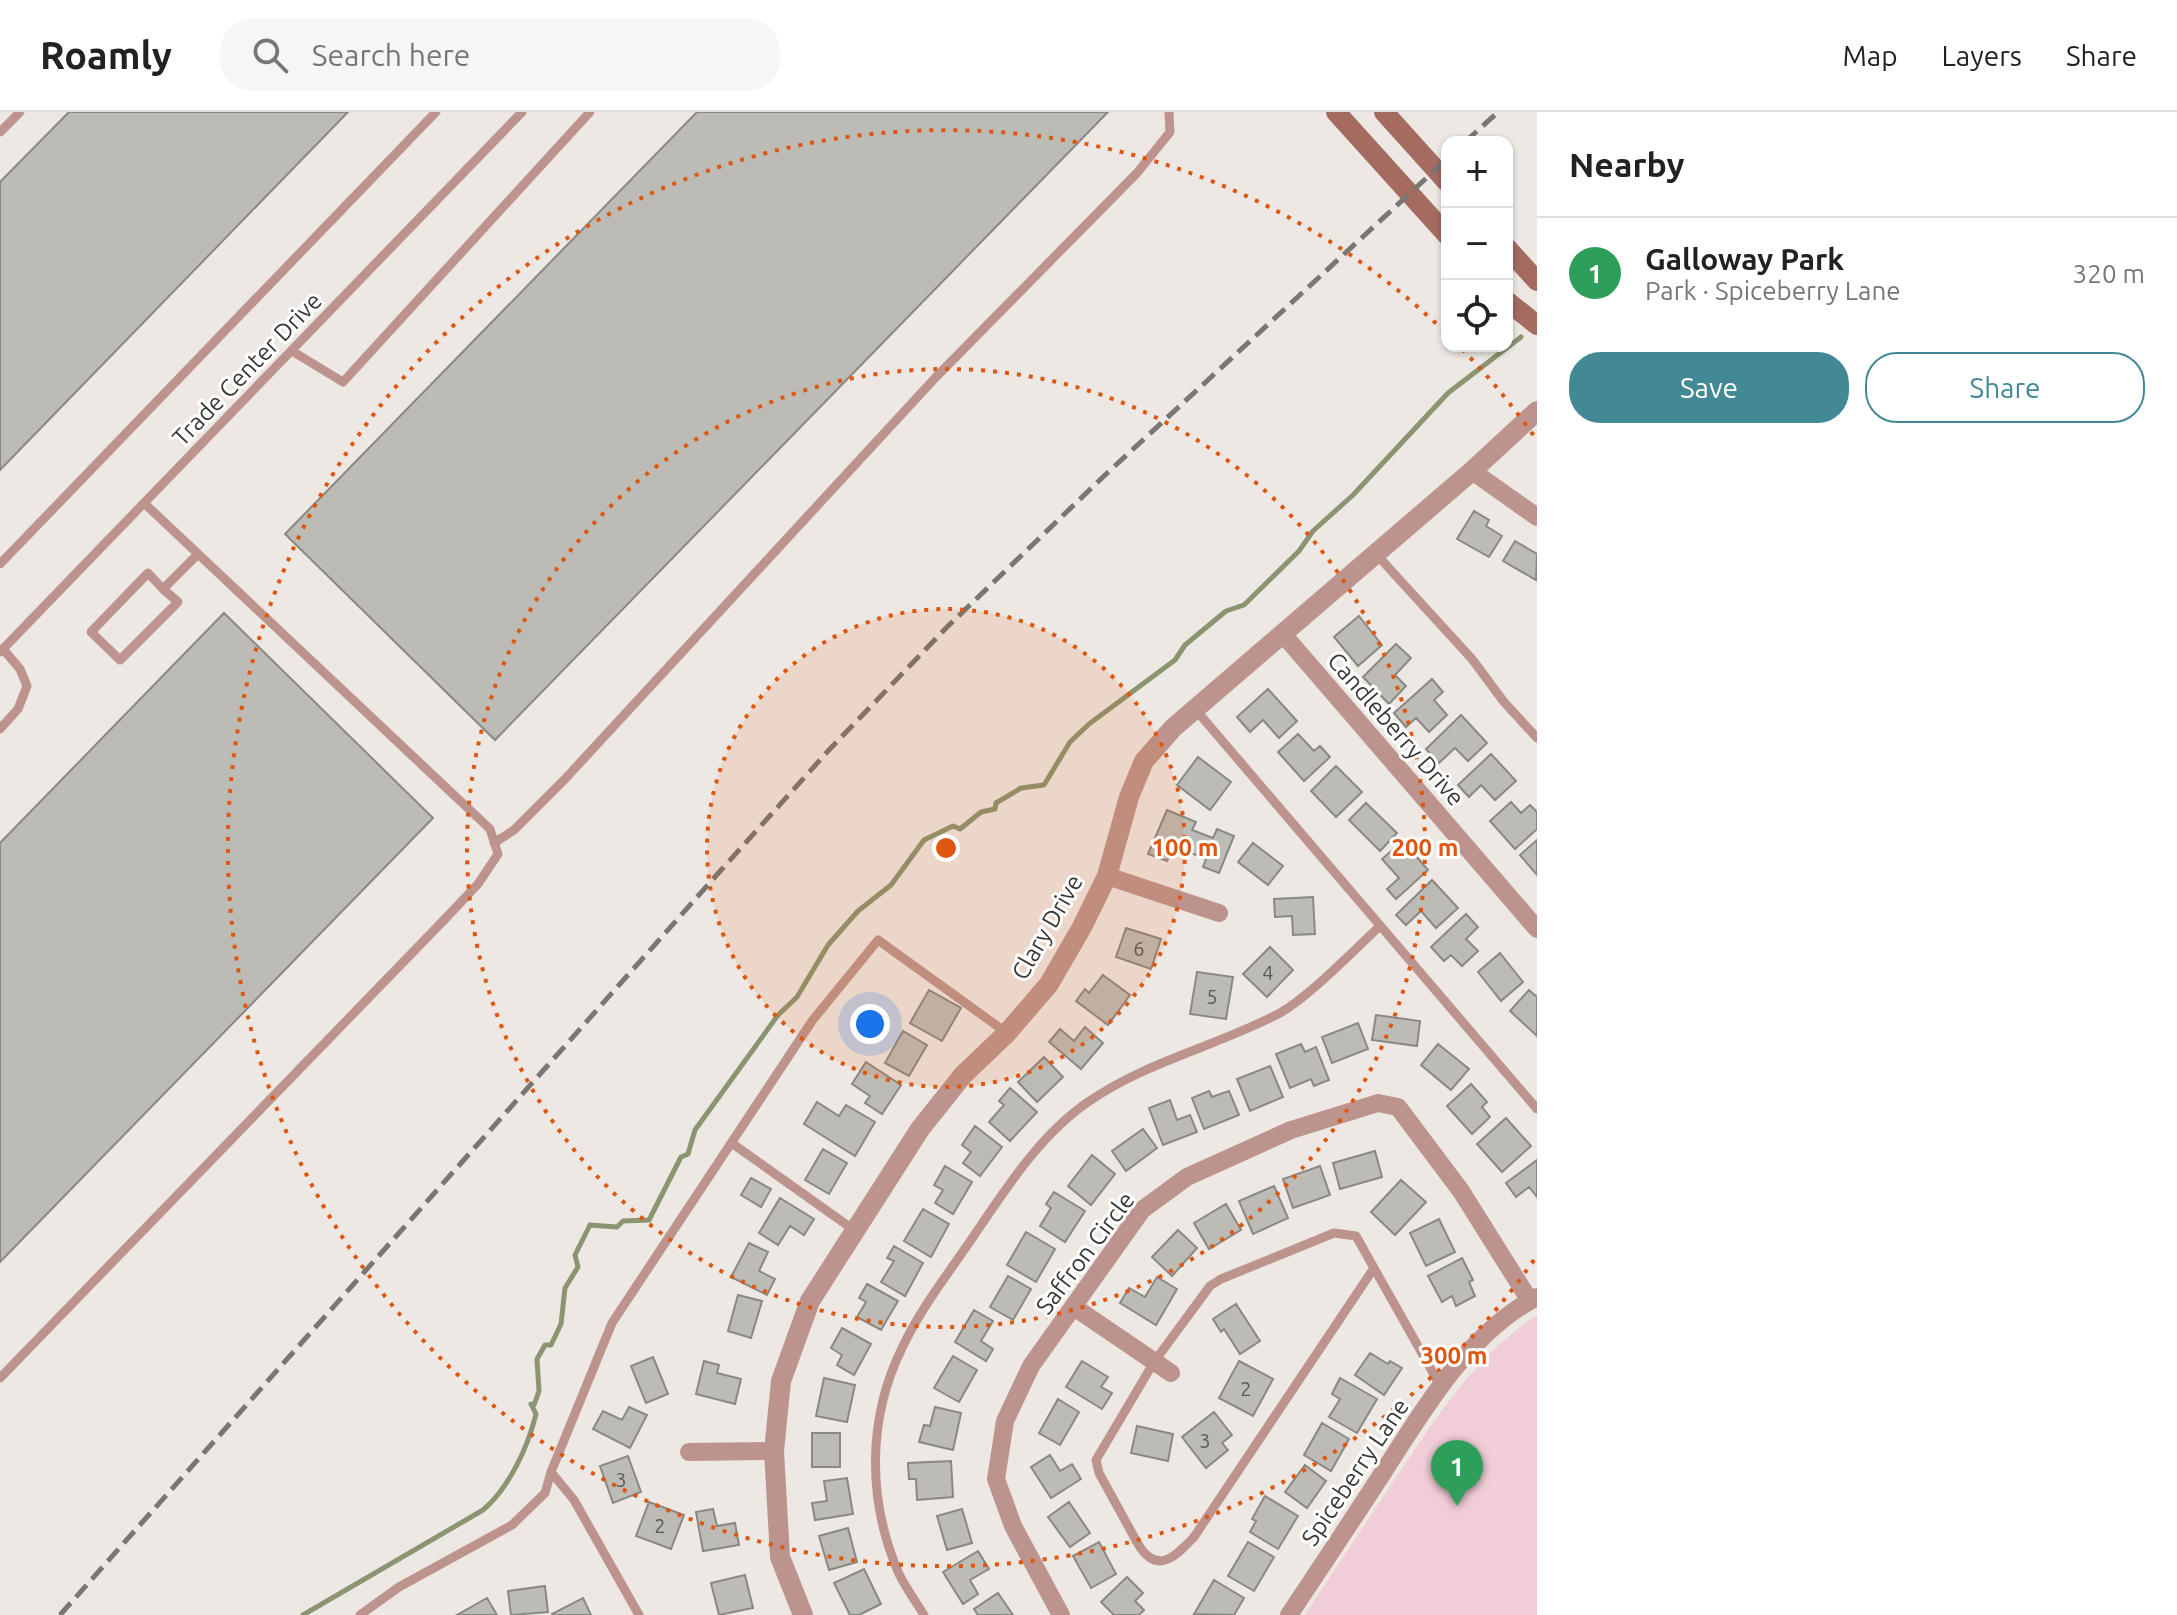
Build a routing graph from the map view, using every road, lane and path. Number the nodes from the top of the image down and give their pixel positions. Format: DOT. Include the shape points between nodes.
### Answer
graph roads {
  1 [pos="20,112"];
  2 [pos="436,112"];
  3 [pos="522,112"];
  4 [pos="590,112"];
  5 [pos="1169,112"];
  6 [pos="1336,112"];
  7 [pos="1384,112"];
  8 [pos="0,132"];
  9 [pos="1441,175"];
  10 [pos="1441,228"];
  11 [pos="1513,255"];
  12 [pos="1537,281"];
  13 [pos="1513,306"];
  14 [pos="1537,325"];
  15 [pos="292,351"];
  16 [pos="1537,411"];
  17 [pos="1472,471"];
  18 [pos="144,503"];
  19 [pos="1537,517"];
  20 [pos="1374,553"];
  21 [pos="198,554"];
  22 [pos="0,564"];
  23 [pos="163,589"];
  24 [pos="1282,633"];
  25 [pos="0,636"];
  26 [pos="4,648"];
  27 [pos="1195,709"];
  28 [pos="0,729"];
  29 [pos="1537,738"];
  30 [pos="494,843"];
  31 [pos="1107,876"];
  32 [pos="1219,913"];
  33 [pos="1380,926"];
  34 [pos="1537,929"];
  35 [pos="1007,1033"];
  36 [pos="1537,1109"];
  37 [pos="733,1144"];
  38 [pos="854,1230"];
  39 [pos="1374,1268"];
  40 [pos="1534,1299"];
  41 [pos="1074,1307"];
  42 [pos="1154,1362"];
  43 [pos="1171,1373"];
  44 [pos="0,1378"];
  45 [pos="1441,1387"];
  46 [pos="774,1451"];
  47 [pos="689,1452"];
  48 [pos="551,1472"];
  49 [pos="360,1615"];
  50 [pos="639,1615"];
  51 [pos="803,1615"];
  52 [pos="924,1615"];
  53 [pos="1061,1615"];
  54 [pos="1289,1615"];
  1 -- 8 [label="lane"];
  2 -- 22 [label="lane"];
  3 -- 15 [label="lane, Trade Center Drive"];
  4 -- 15 [label="lane" via="343,382"];
  5 -- 30 [label="lane" via="1170,132 1137,173 936,377 565,779"];
  6 -- 10 [label="main road"];
  7 -- 9 [label="main road"];
  11 -- 12 [label="main road"];
  13 -- 14 [label="main road"];
  15 -- 18 [label="lane, Trade Center Drive"];
  16 -- 17 [label="street, Clary Drive"];
  17 -- 19 [label="street"];
  17 -- 20 [label="street, Clary Drive"];
  18 -- 21 [label="lane"];
  18 -- 26 [label="lane, Trade Center Drive"];
  20 -- 24 [label="street, Clary Drive"];
  20 -- 29 [label="lane"];
  21 -- 23 [label="lane"];
  21 -- 30 [label="lane" via="490,829"];
  23 -- 23 [label="lane" via="178,602 120,660 91,632 148,573"];
  24 -- 27 [label="street, Clary Drive"];
  24 -- 34 [label="street, Candleberry Drive"];
  25 -- 26 [label="lane"];
  26 -- 28 [label="lane" via="27,686 18,709"];
  27 -- 31 [label="street, Clary Drive" via="1144,761"];
  27 -- 33 [label="lane"];
  30 -- 44 [label="lane" via="498,854 478,884"];
  31 -- 32 [label="street"];
  31 -- 35 [label="street, Clary Drive" via="1049,984"];
  33 -- 36 [label="lane"];
  33 -- 52 [label="lane" via="1281,1012 1151,1067 1089,1101 1059,1125 989,1213 919,1317 902,1346 878,1415 875,1478 899,1574"];
  35 -- 37 [label="lane" via="878,940 812,1021"];
  35 -- 38 [label="street, Clary Drive" via="963,1075 920,1129"];
  37 -- 38 [label="lane"];
  37 -- 48 [label="lane" via="612,1323"];
  38 -- 46 [label="street, Clary Drive" via="805,1314 781,1381"];
  39 -- 42 [label="lane" via="1356,1236 1334,1233 1221,1279 1210,1286"];
  39 -- 42 [label="lane" via="1194,1537 1179,1553 1156,1561 1138,1544 1096,1460"];
  39 -- 45 [label="lane"];
  40 -- 41 [label="street, Saffron Circle" via="1398,1107 1378,1103 1291,1130 1187,1177 1142,1210"];
  40 -- 45 [label="street, Spiceberry Lane" via="1488,1332"];
  41 -- 42 [label="street"];
  41 -- 53 [label="street, Saffron Circle" via="1031,1366 1005,1421 996,1479 1013,1526"];
  42 -- 43 [label="street"];
  45 -- 54 [label="street, Spiceberry Lane"];
  46 -- 47 [label="street"];
  46 -- 51 [label="street, Clary Drive" via="780,1557"];
  48 -- 49 [label="lane" via="545,1493 512,1525 399,1587"];
  48 -- 50 [label="lane" via="574,1500"];
}
